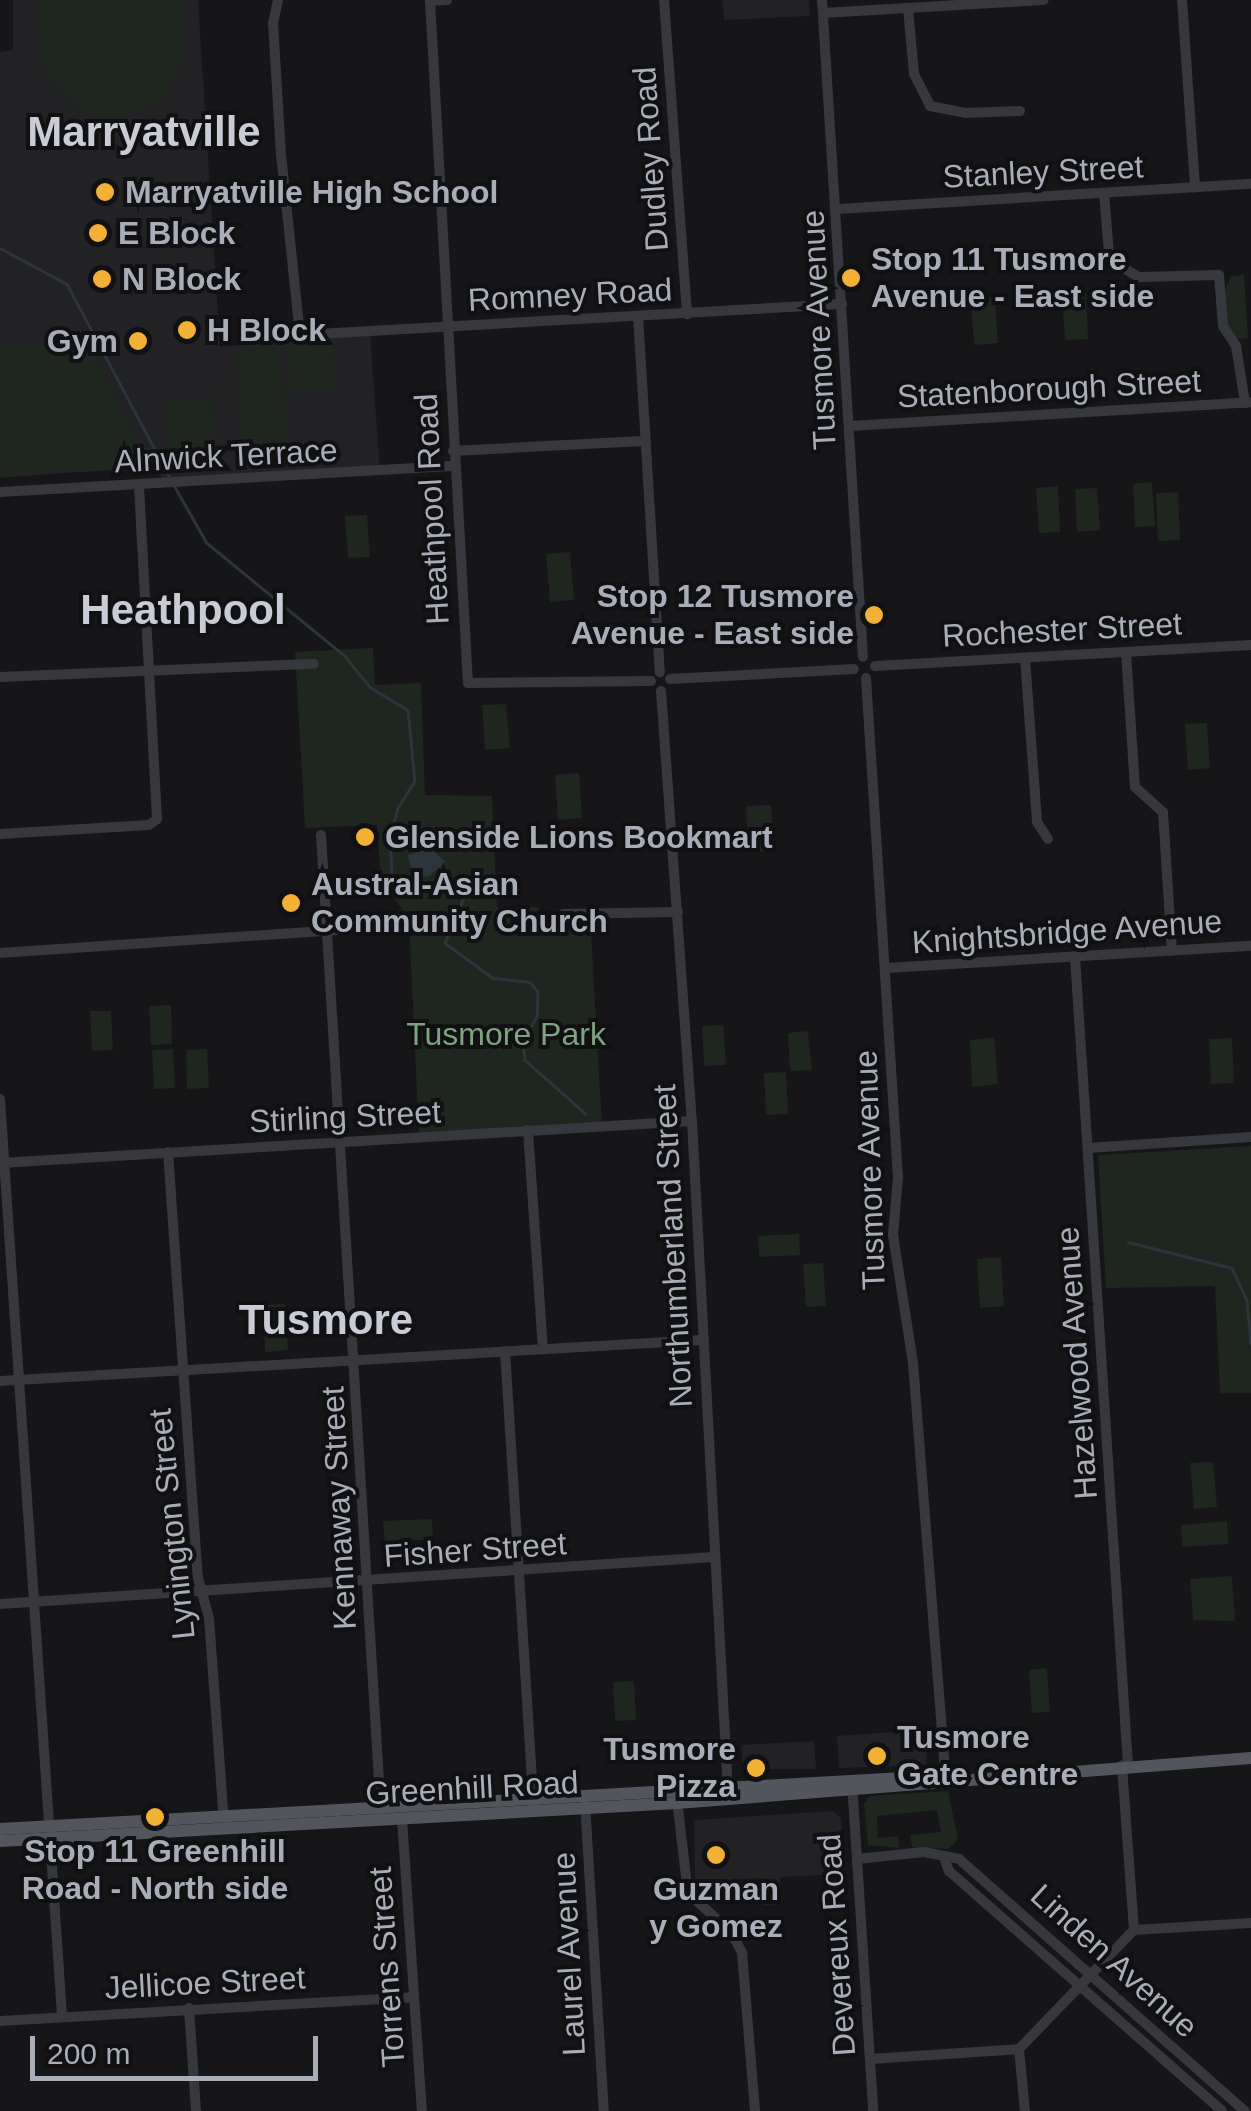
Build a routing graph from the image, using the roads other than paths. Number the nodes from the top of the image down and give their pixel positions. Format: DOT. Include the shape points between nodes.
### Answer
graph roads {
  1 [pos="278,0"];
  2 [pos="447,0"];
  3 [pos="664,0"];
  4 [pos="822,0"];
  5 [pos="1044,0"];
  6 [pos="1182,0"];
  7 [pos="430,1"];
  8 [pos="908,8"];
  9 [pos="823,13"];
  10 [pos="1020,111"];
  11 [pos="1251,184"];
  12 [pos="1195,188"];
  13 [pos="1104,194"];
  14 [pos="838,209"];
  15 [pos="842,304"];
  16 [pos="687,314"];
  17 [pos="638,316"];
  18 [pos="451,326"];
  19 [pos="1248,402"];
  20 [pos="850,426"];
  21 [pos="643,441"];
  22 [pos="453,451"];
  23 [pos="454,466"];
  24 [pos="138,486"];
  25 [pos="0,492"];
  26 [pos="1251,644"];
  27 [pos="1126,652"];
  28 [pos="863,657"];
  29 [pos="1025,658"];
  30 [pos="314,664"];
  31 [pos="875,666"];
  32 [pos="854,669"];
  33 [pos="149,670"];
  34 [pos="665,675"];
  35 [pos="0,677"];
  36 [pos="866,678"];
  37 [pos="651,681"];
  38 [pos="660,691"];
  39 [pos="0,834"];
  40 [pos="320,835"];
  41 [pos="1048,839"];
  42 [pos="678,912"];
  43 [pos="563,914"];
  44 [pos="396,926"];
  45 [pos="326,931"];
  46 [pos="1251,946"];
  47 [pos="1172,951"];
  48 [pos="0,953"];
  49 [pos="1075,957"];
  50 [pos="887,968"];
  51 [pos="0,1099"];
  52 [pos="692,1121"];
  53 [pos="528,1130"];
  54 [pos="1251,1138"];
  55 [pos="340,1142"];
  56 [pos="1088,1148"];
  57 [pos="168,1152"];
  58 [pos="3,1163"];
  59 [pos="702,1340"];
  60 [pos="543,1349"];
  61 [pos="505,1351"];
  62 [pos="356,1359"];
  63 [pos="181,1370"];
  64 [pos="16,1380"];
  65 [pos="0,1381"];
  66 [pos="714,1557"];
  67 [pos="520,1574"];
  68 [pos="368,1582"];
  69 [pos="199,1590"];
  70 [pos="31,1602"];
  71 [pos="0,1604"];
  72 [pos="1251,1758"];
  73 [pos="1125,1765"];
  74 [pos="946,1779"];
  75 [pos="852,1784"];
  76 [pos="728,1792"];
  77 [pos="585,1794"];
  78 [pos="677,1796"];
  79 [pos="533,1797"];
  80 [pos="586,1809"];
  81 [pos="381,1812"];
  82 [pos="534,1812"];
  83 [pos="223,1816"];
  84 [pos="402,1819"];
  85 [pos="0,1829"];
  86 [pos="224,1831"];
  87 [pos="46,1832"];
  88 [pos="0,1842"];
  89 [pos="857,1859"];
  90 [pos="945,1860"];
  91 [pos="988,1883"];
  92 [pos="978,1895"];
  93 [pos="1251,1923"];
  94 [pos="1134,1930"];
  95 [pos="1090,1973"];
  96 [pos="1078,1985"];
  97 [pos="414,1997"];
  98 [pos="189,2008"];
  99 [pos="62,2016"];
  100 [pos="0,2021"];
  101 [pos="1019,2049"];
  102 [pos="870,2059"];
  103 [pos="754,2110"];
  104 [pos="196,2111"];
  105 [pos="422,2111"];
  106 [pos="604,2111"];
  107 [pos="873,2111"];
  108 [pos="1025,2111"];
  109 [pos="1222,2111"];
  110 [pos="1245,2111"];
  1 -- 18 [label="street, Romney Road" via="272,23 300,335"];
  2 -- 7 [label="street"];
  3 -- 16 [label="street, Dudley Road"];
  4 -- 9 [label="street, Tusmore Avenue"];
  5 -- 8 [label="street"];
  6 -- 12 [label="street"];
  7 -- 18 [label="street, Heathpool Road"];
  8 -- 9 [label="street"];
  8 -- 10 [label="street" via="914,74 930,106 965,113"];
  9 -- 14 [label="street, Tusmore Avenue"];
  11 -- 12 [label="street, Stanley Street"];
  12 -- 13 [label="street, Stanley Street"];
  13 -- 14 [label="street, Stanley Street"];
  13 -- 19 [label="street" via="1109,254 1117,264 1139,276 1219,275 1223,326 1236,346"];
  14 -- 15 [label="street, Tusmore Avenue"];
  15 -- 16 [label="street, Romney Road"];
  15 -- 20 [label="street, Tusmore Avenue"];
  16 -- 17 [label="street, Romney Road"];
  17 -- 18 [label="street, Romney Road"];
  17 -- 21 [label="street"];
  18 -- 22 [label="street, Heathpool Road"];
  19 -- 20 [label="street, Statenborough Street"];
  20 -- 28 [label="street, Tusmore Avenue"];
  21 -- 22 [label="street"];
  21 -- 34 [label="street"];
  22 -- 23 [label="street, Heathpool Road"];
  23 -- 24 [label="street, Alnwick Terrace"];
  23 -- 37 [label="street, Heathpool Road" via="466,675 473,688"];
  24 -- 25 [label="street, Alnwick Terrace"];
  24 -- 33 [label="street"];
  26 -- 27 [label="street, Rochester Street"];
  27 -- 29 [label="street, Rochester Street"];
  27 -- 47 [label="street" via="1136,787 1163,812"];
  28 -- 31 [label="street"];
  28 -- 32 [label="street"];
  29 -- 31 [label="street, Rochester Street"];
  29 -- 41 [label="street" via="1038,822"];
  30 -- 33 [label="street"];
  31 -- 36 [label="street"];
  32 -- 34 [label="street"];
  32 -- 36 [label="street"];
  33 -- 35 [label="street"];
  33 -- 39 [label="street" via="157,819 148,825"];
  34 -- 37 [label="street"];
  34 -- 38 [label="street"];
  36 -- 50 [label="street, Tusmore Avenue"];
  37 -- 38 [label="street"];
  38 -- 42 [label="street, Northumberland Street"];
  40 -- 45 [label="street, Kennaway Street"];
  42 -- 43 [label="street"];
  42 -- 52 [label="street, Northumberland Street"];
  44 -- 45 [label="street"];
  45 -- 48 [label="street"];
  45 -- 55 [label="street, Kennaway Street"];
  46 -- 47 [label="street, Knightsbridge Avenue"];
  47 -- 49 [label="street, Knightsbridge Avenue"];
  49 -- 50 [label="street, Knightsbridge Avenue"];
  49 -- 56 [label="street, Hazelwood Avenue"];
  50 -- 74 [label="street, Tusmore Avenue" via="898,1177 893,1235 912,1363"];
  51 -- 58 [label="street"];
  52 -- 53 [label="street, Stirling Street"];
  52 -- 59 [label="street, Northumberland Street"];
  53 -- 55 [label="street, Stirling Street"];
  53 -- 60 [label="street"];
  54 -- 56 [label="street"];
  55 -- 57 [label="street, Stirling Street"];
  55 -- 62 [label="street, Kennaway Street"];
  56 -- 73 [label="street, Hazelwood Avenue"];
  57 -- 58 [label="street, Stirling Street"];
  57 -- 63 [label="street, Lynington Street"];
  58 -- 64 [label="street"];
  59 -- 60 [label="street"];
  59 -- 66 [label="street, Northumberland Street"];
  60 -- 61 [label="street"];
  61 -- 62 [label="street"];
  61 -- 67 [label="street"];
  62 -- 63 [label="street"];
  62 -- 68 [label="street, Kennaway Street"];
  63 -- 64 [label="street"];
  63 -- 69 [label="street, Lynington Street"];
  64 -- 65 [label="street"];
  64 -- 70 [label="street"];
  66 -- 67 [label="street, Fisher Street"];
  66 -- 76 [label="street, Northumberland Street"];
  67 -- 68 [label="street, Fisher Street"];
  67 -- 79 [label="street"];
  68 -- 69 [label="street, Fisher Street"];
  68 -- 81 [label="street, Kennaway Street"];
  69 -- 70 [label="street, Fisher Street"];
  69 -- 83 [label="street, Lynington Street" via="210,1618"];
  70 -- 71 [label="street, Fisher Street"];
  70 -- 87 [label="street"];
  72 -- 73 [label="main road, Greenhill Road"];
  73 -- 74 [label="main road, Greenhill Road"];
  73 -- 94 [label="street, Hazelwood Avenue"];
  74 -- 75 [label="main road, Greenhill Road"];
  75 -- 76 [label="main road, Greenhill Road"];
  75 -- 89 [label="street, Devereux Road"];
  76 -- 78 [label="main road, Greenhill Road"];
  77 -- 78 [label="main road, Greenhill Road"];
  77 -- 79 [label="main road, Greenhill Road"];
  77 -- 80 [label="street, Laurel Avenue"];
  78 -- 80 [label="main road, Greenhill Road"];
  78 -- 103 [label="street" via="688,1893 731,1932 742,1953"];
  79 -- 81 [label="main road, Greenhill Road"];
  79 -- 82 [label="street"];
  80 -- 82 [label="main road, Greenhill Road"];
  80 -- 106 [label="street, Laurel Avenue"];
  81 -- 83 [label="main road, Greenhill Road"];
  81 -- 84 [label="main road, Greenhill Road"];
  81 -- 86 [label="main road, Greenhill Road"];
  82 -- 84 [label="main road, Greenhill Road"];
  83 -- 86 [label="street, Lynington Street"];
  83 -- 87 [label="main road, Greenhill Road"];
  84 -- 97 [label="street, Torrens Street"];
  85 -- 87 [label="main road, Greenhill Road"];
  86 -- 87 [label="main road, Greenhill Road"];
  87 -- 88 [label="main road, Greenhill Road"];
  87 -- 99 [label="street"];
  89 -- 90 [label="street, Linden Avenue" via="924,1852"];
  89 -- 102 [label="street, Devereux Road"];
  90 -- 91 [label="street, Linden Avenue" via="959,1859"];
  90 -- 92 [label="street, Linden Avenue"];
  91 -- 92 [label="street"];
  91 -- 95 [label="street, Linden Avenue"];
  92 -- 96 [label="street, Linden Avenue"];
  93 -- 94 [label="street"];
  94 -- 95 [label="street"];
  95 -- 96 [label="street"];
  95 -- 110 [label="street, Linden Avenue"];
  96 -- 101 [label="street"];
  96 -- 109 [label="street, Linden Avenue"];
  97 -- 98 [label="street, Jellicoe Street"];
  97 -- 105 [label="street, Torrens Street"];
  98 -- 99 [label="street, Jellicoe Street"];
  98 -- 104 [label="street"];
  99 -- 100 [label="street, Jellicoe Street"];
  101 -- 102 [label="street"];
  101 -- 108 [label="street"];
  102 -- 107 [label="street, Devereux Road"];
}
